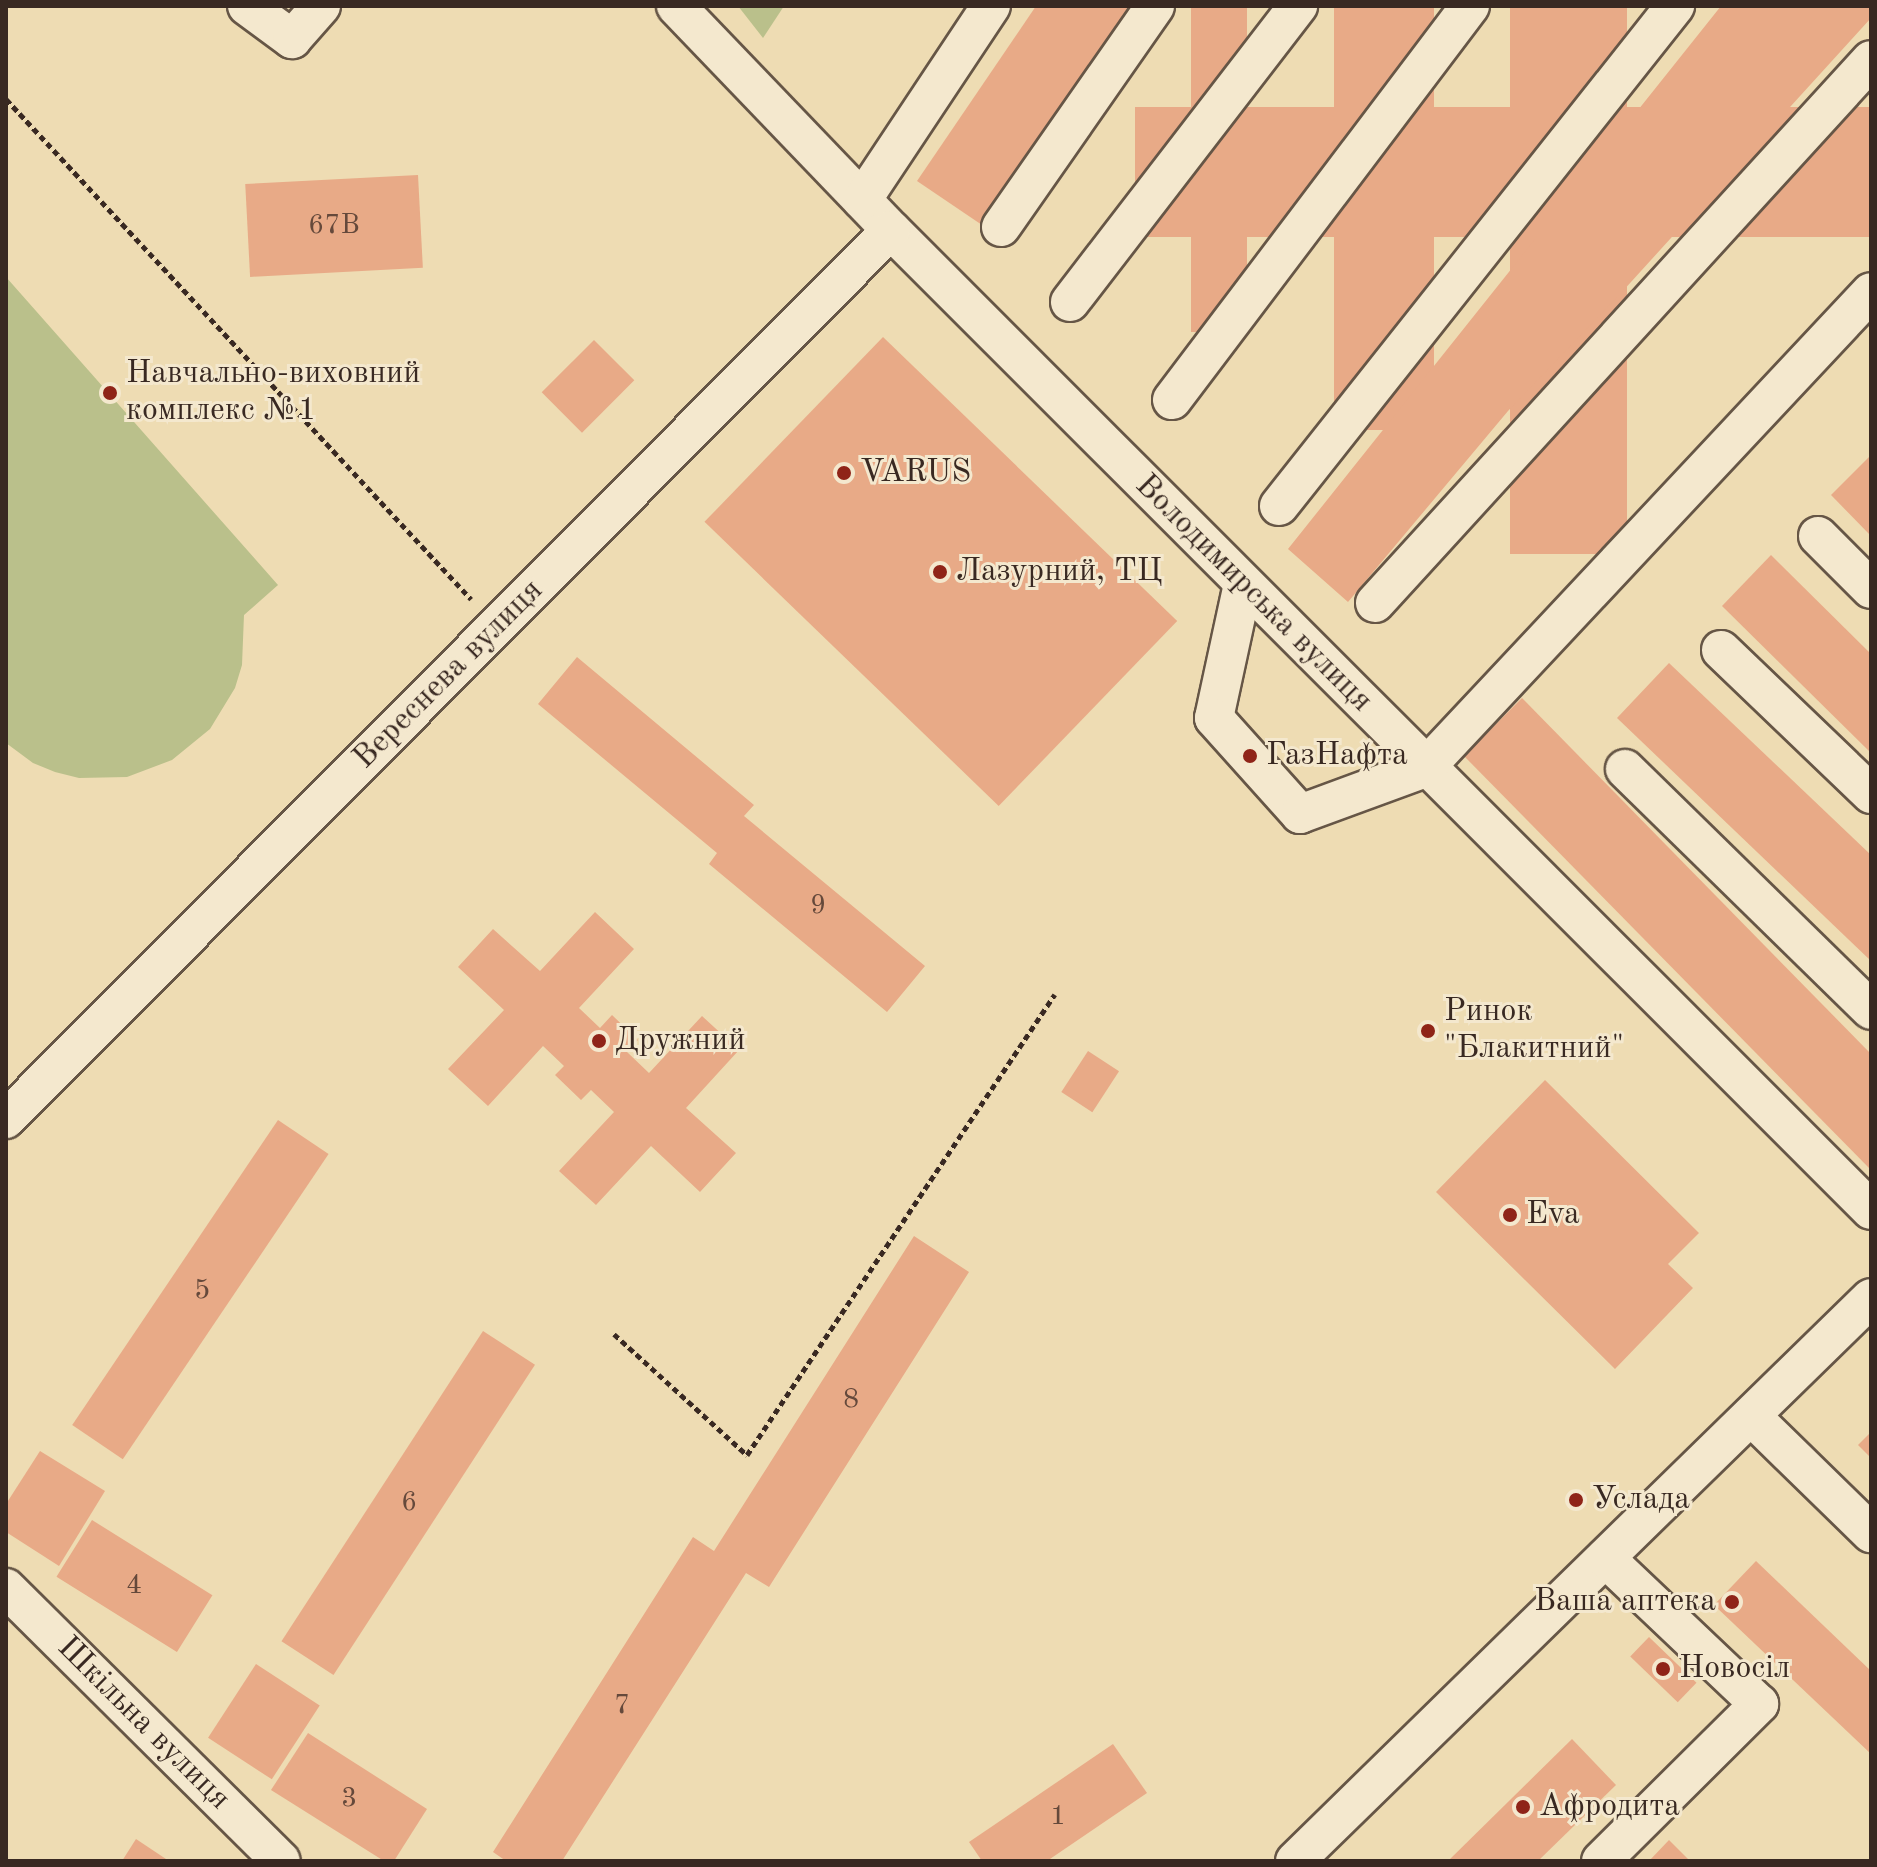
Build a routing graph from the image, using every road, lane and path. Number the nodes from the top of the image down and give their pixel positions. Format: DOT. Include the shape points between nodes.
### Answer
graph roads {
  1 [pos="247,6"];
  2 [pos="321,6"];
  3 [pos="676,6"];
  4 [pos="991,6"];
  5 [pos="1155,6"];
  6 [pos="1298,6"];
  7 [pos="1470,6"];
  8 [pos="1675,6"];
  9 [pos="1871,60"];
  10 [pos="6,99"];
  11 [pos="862,200"];
  12 [pos="1001,227"];
  13 [pos="891,230"];
  14 [pos="1871,292"];
  15 [pos="1070,302"];
  16 [pos="1172,400"];
  17 [pos="1279,506"];
  18 [pos="1818,536"];
  19 [pos="1243,584"];
  20 [pos="1871,589"];
  21 [pos="1375,603"];
  22 [pos="497,627"];
  23 [pos="1721,650"];
  24 [pos="1425,768"];
  25 [pos="1625,769"];
  26 [pos="1871,794"];
  27 [pos="1055,994"];
  28 [pos="1871,1010"];
  29 [pos="6,1119"];
  30 [pos="1871,1210"];
  31 [pos="1871,1298"];
  32 [pos="614,1334"];
  33 [pos="1751,1416"];
  34 [pos="1871,1533"];
  35 [pos="1605,1558"];
  36 [pos="6,1588"];
  37 [pos="281,1861"];
  38 [pos="1295,1861"];
  39 [pos="1601,1861"];
  1 -- 2 [label="street" via="292,39"];
  3 -- 11 [label="street, Володимирська вулиця"];
  4 -- 11 [label="street"];
  5 -- 12 [label="street"];
  6 -- 15 [label="street"];
  7 -- 16 [label="street"];
  8 -- 17 [label="street"];
  9 -- 21 [label="street"];
  10 -- 22 [label="path"];
  11 -- 13 [label="street, Володимирська вулиця"];
  13 -- 19 [label="street, Володимирська вулиця"];
  13 -- 22 [label="street, Вереснева вулиця"];
  14 -- 24 [label="street"];
  18 -- 20 [label="street"];
  19 -- 24 [label="street, Володимирська вулиця"];
  19 -- 24 [label="street" via="1214,718 1300,814"];
  22 -- 29 [label="street, Вереснева вулиця"];
  23 -- 26 [label="street"];
  24 -- 30 [label="street, Володимирська вулиця"];
  25 -- 28 [label="street"];
  27 -- 32 [label="path" via="747,1455"];
  31 -- 33 [label="street"];
  33 -- 34 [label="street"];
  33 -- 35 [label="street"];
  35 -- 38 [label="street"];
  35 -- 39 [label="street" via="1759,1704"];
  36 -- 37 [label="street, Шкільна вулиця"];
}
